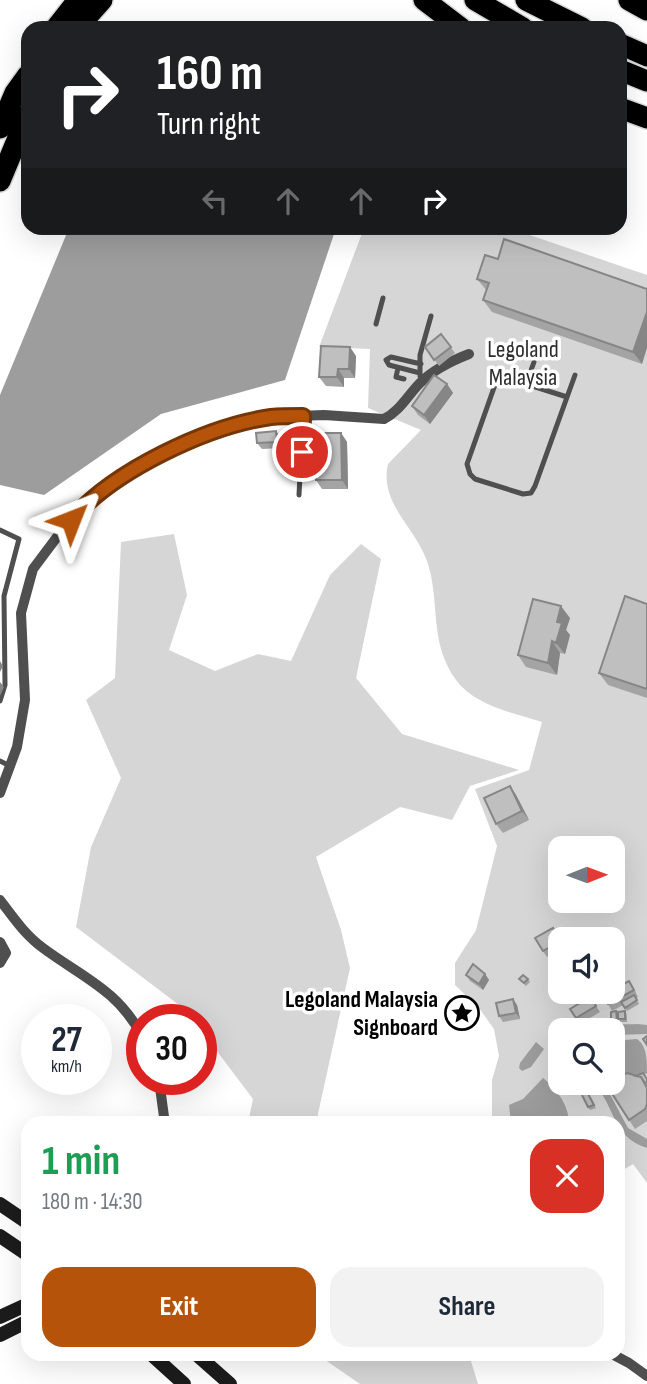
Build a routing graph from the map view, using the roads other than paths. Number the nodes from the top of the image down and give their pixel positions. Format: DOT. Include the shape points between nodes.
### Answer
graph roads {
  1 [pos="60,0"];
  2 [pos="78,0"];
  3 [pos="102,0"];
  4 [pos="425,0"];
  5 [pos="475,0"];
  6 [pos="526,0"];
  7 [pos="629,0"];
  8 [pos="647,10"];
  9 [pos="47,21"];
  10 [pos="62,21"];
  11 [pos="83,21"];
  12 [pos="452,21"];
  13 [pos="511,21"];
  14 [pos="568,21"];
  15 [pos="627,47"];
  16 [pos="647,56"];
  17 [pos="627,72"];
  18 [pos="21,79"];
  19 [pos="647,81"];
  20 [pos="21,85"];
  21 [pos="15,93"];
  22 [pos="627,111"];
  23 [pos="647,118"];
  24 [pos="0,128"];
  25 [pos="21,131"];
  26 [pos="0,181"];
  27 [pos="383,298"];
  28 [pos="431,316"];
  29 [pos="376,324"];
  30 [pos="468,354"];
  31 [pos="534,362"];
  32 [pos="421,364"];
  33 [pos="398,369"];
  34 [pos="387,375"];
  35 [pos="575,375"];
  36 [pos="396,377"];
  37 [pos="421,378"];
  38 [pos="404,379"];
  39 [pos="526,384"];
  40 [pos="566,397"];
  41 [pos="303,416"];
  42 [pos="299,495"];
  43 [pos="0,530"];
  44 [pos="0,701"];
  45 [pos="5,764"];
  46 [pos="0,793"];
  47 [pos="0,900"];
  48 [pos="0,942"];
  49 [pos="0,963"];
  50 [pos="126,1012"];
  51 [pos="161,1095"];
  52 [pos="164,1116"];
  53 [pos="0,1204"];
  54 [pos="21,1218"];
  55 [pos="0,1236"];
  56 [pos="21,1250"];
  57 [pos="21,1306"];
  58 [pos="0,1317"];
  59 [pos="21,1324"];
  60 [pos="0,1335"];
  61 [pos="159,1361"];
  62 [pos="204,1361"];
  63 [pos="625,1361"];
  64 [pos="647,1376"];
  65 [pos="184,1384"];
  66 [pos="230,1384"];
  1 -- 9 [label="highway"];
  2 -- 10 [label="highway"];
  3 -- 11 [label="highway"];
  4 -- 12 [label="highway"];
  5 -- 13 [label="highway"];
  6 -- 14 [label="highway"];
  7 -- 8 [label="highway"];
  15 -- 16 [label="highway"];
  17 -- 19 [label="highway"];
  18 -- 21 [label="highway"];
  20 -- 21 [label="highway"];
  21 -- 24 [label="highway"];
  22 -- 23 [label="highway"];
  25 -- 26 [label="highway"];
  27 -- 29 [label="lane"];
  28 -- 32 [label="lane"];
  30 -- 37 [label="street"];
  31 -- 39 [label="lane"];
  32 -- 33 [label="lane" via="387,358 389,365"];
  32 -- 37 [label="lane"];
  33 -- 36 [label="lane"];
  33 -- 37 [label="lane"];
  34 -- 36 [label="lane"];
  35 -- 40 [label="lane"];
  36 -- 38 [label="lane"];
  37 -- 41 [label="street" via="393,415 384,419"];
  39 -- 40 [label="lane"];
  39 -- 40 [label="lane" via="503,376 496,382 467,464 475,479 531,493"];
  41 -- 42 [label="lane"];
  41 -- 45 [label="street" via="270,417 169,450 86,503 33,569 21,614 25,700 17,747"];
  43 -- 44 [label="lane" via="19,539 4,596 5,685"];
  45 -- 46 [label="street"];
  47 -- 50 [label="street" via="42,947 109,993"];
  48 -- 49 [label="street" via="6,953"];
  51 -- 52 [label="street"];
  53 -- 54 [label="main road"];
  55 -- 56 [label="main road"];
  57 -- 58 [label="main road"];
  59 -- 60 [label="main road"];
  61 -- 65 [label="main road"];
  62 -- 66 [label="main road"];
  63 -- 64 [label="street"];
}
